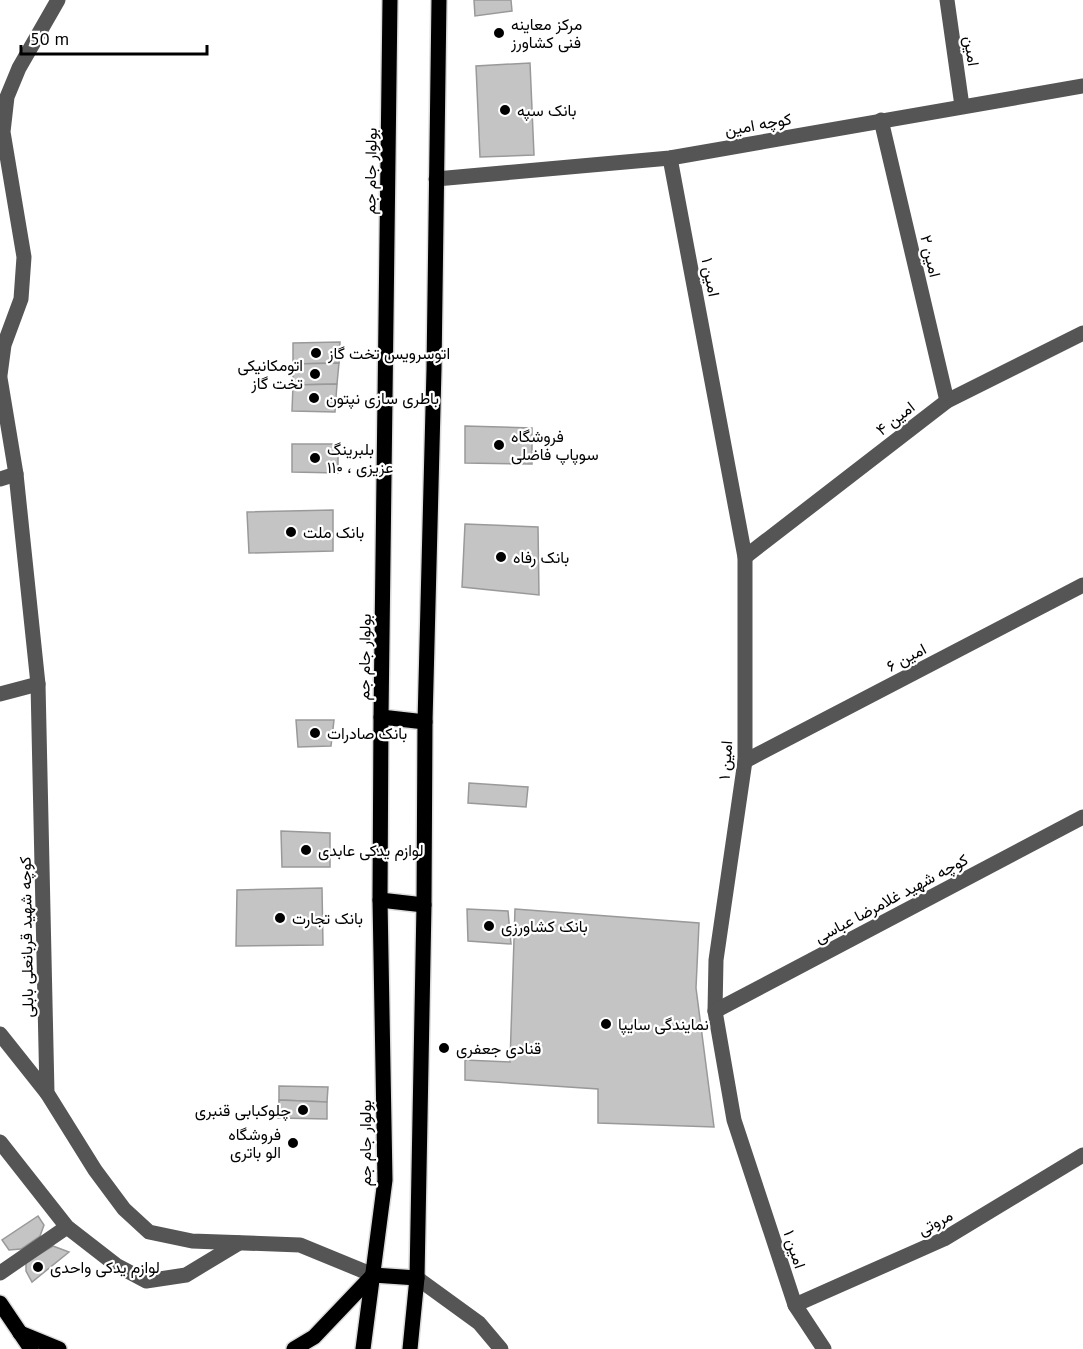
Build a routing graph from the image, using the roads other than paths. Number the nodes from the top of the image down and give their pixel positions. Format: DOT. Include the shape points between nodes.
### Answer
graph roads {
  1 [pos="58,0"];
  2 [pos="390,0"];
  3 [pos="439,0"];
  4 [pos="947,0"];
  5 [pos="1083,86"];
  6 [pos="962,106"];
  7 [pos="881,120"];
  8 [pos="670,158"];
  9 [pos="436,180"];
  10 [pos="1083,333"];
  11 [pos="0,376"];
  12 [pos="947,401"];
  13 [pos="16,474"];
  14 [pos="0,479"];
  15 [pos="745,557"];
  16 [pos="1083,585"];
  17 [pos="38,684"];
  18 [pos="0,694"];
  19 [pos="381,717"];
  20 [pos="425,722"];
  21 [pos="745,761"];
  22 [pos="1083,817"];
  23 [pos="380,900"];
  24 [pos="424,905"];
  25 [pos="715,1011"];
  26 [pos="0,1034"];
  27 [pos="47,1093"];
  28 [pos="0,1142"];
  29 [pos="1083,1155"];
  30 [pos="67,1227"];
  31 [pos="238,1243"];
  32 [pos="0,1273"];
  33 [pos="373,1275"];
  34 [pos="417,1278"];
  35 [pos="0,1304"];
  36 [pos="795,1305"];
  37 [pos="19,1332"];
  38 [pos="31,1349"];
  39 [pos="59,1349"];
  40 [pos="294,1349"];
  41 [pos="363,1349"];
  42 [pos="410,1349"];
  43 [pos="501,1349"];
  44 [pos="824,1349"];
  1 -- 11 [label="street, کوچه شهید قربانعلی بابلی" via="7,97 3,132 24,256 21,299 4,345"];
  2 -- 19 [label="main road, بولوار جام جم"];
  3 -- 9 [label="main road"];
  4 -- 6 [label="street, امین"];
  5 -- 6 [label="street, کوچه امین"];
  6 -- 7 [label="street, کوچه امین"];
  7 -- 8 [label="street, کوچه امین"];
  7 -- 12 [label="street, امین ۲"];
  8 -- 9 [label="street, کوچه امین"];
  8 -- 15 [label="street, امین ۱"];
  9 -- 20 [label="main road"];
  10 -- 12 [label="street, امین ۴"];
  11 -- 13 [label="street, کوچه شهید قربانعلی بابلی"];
  12 -- 15 [label="street, امین ۴"];
  13 -- 14 [label="street"];
  13 -- 17 [label="street, کوچه شهید قربانعلی بابلی"];
  15 -- 21 [label="street, امین ۱"];
  16 -- 21 [label="street, امین ۶"];
  17 -- 18 [label="street"];
  17 -- 27 [label="street, کوچه شهید قربانعلی بابلی"];
  19 -- 20 [label="main road"];
  19 -- 23 [label="main road, بولوار جام جم"];
  20 -- 24 [label="main road"];
  21 -- 25 [label="street, امین ۱" via="716,960"];
  22 -- 25 [label="street, کوچه شهید غلامرضا عباسی"];
  23 -- 24 [label="main road"];
  23 -- 33 [label="main road, بولوار جام جم" via="385,1180"];
  24 -- 34 [label="main road"];
  25 -- 36 [label="street, امین ۱" via="734,1120"];
  26 -- 27 [label="street"];
  27 -- 31 [label="street" via="95,1170 124,1209 149,1232 192,1241"];
  28 -- 30 [label="street"];
  29 -- 36 [label="street, مروتی" via="944,1239"];
  30 -- 31 [label="street" via="116,1265 146,1281 186,1275"];
  30 -- 32 [label="street"];
  31 -- 33 [label="street" via="300,1245"];
  33 -- 34 [label="main road"];
  33 -- 40 [label="main road" via="314,1337"];
  33 -- 41 [label="main road, بولوار جام جم"];
  34 -- 42 [label="main road"];
  34 -- 43 [label="street" via="479,1323"];
  35 -- 37 [label="main road"];
  36 -- 44 [label="street, امین ۱"];
  37 -- 38 [label="main road"];
  37 -- 39 [label="main road"];
}
